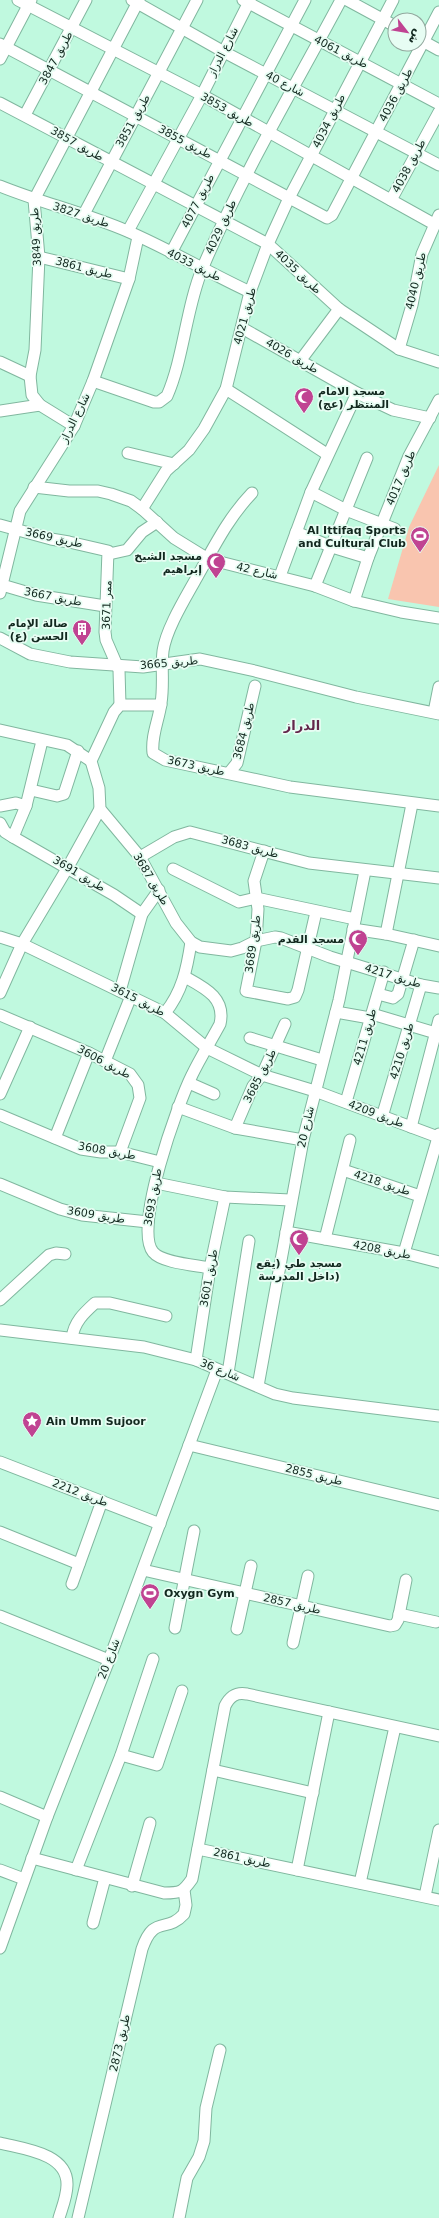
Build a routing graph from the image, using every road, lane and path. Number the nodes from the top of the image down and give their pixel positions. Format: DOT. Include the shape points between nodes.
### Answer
graph roads {
  1 [pos="18,0"];
  2 [pos="86,0"];
  3 [pos="197,0"];
  4 [pos="305,0"];
  5 [pos="341,0"];
  6 [pos="346,0"];
  7 [pos="393,0"];
  8 [pos="136,1"];
  9 [pos="247,1"];
  10 [pos="30,3"];
  11 [pos="439,12"];
  12 [pos="383,20"];
  13 [pos="387,22"];
  14 [pos="292,26"];
  15 [pos="182,28"];
  16 [pos="71,29"];
  17 [pos="427,31"];
  18 [pos="319,40"];
  19 [pos="427,43"];
  20 [pos="3,46"];
  21 [pos="113,50"];
  22 [pos="439,50"];
  23 [pos="224,52"];
  24 [pos="416,52"];
  25 [pos="0,59"];
  26 [pos="361,61"];
  27 [pos="50,70"];
  28 [pos="159,74"];
  29 [pos="266,74"];
  30 [pos="402,84"];
  31 [pos="292,88"];
  32 [pos="91,92"];
  33 [pos="202,95"];
  34 [pos="0,103"];
  35 [pos="439,104"];
  36 [pos="335,110"];
  37 [pos="439,112"];
  38 [pos="25,115"];
  39 [pos="137,116"];
  40 [pos="242,118"];
  41 [pos="376,132"];
  42 [pos="269,133"];
  43 [pos="66,138"];
  44 [pos="178,138"];
  45 [pos="416,153"];
  46 [pos="311,156"];
  47 [pos="219,160"];
  48 [pos="111,162"];
  49 [pos="439,165"];
  50 [pos="247,176"];
  51 [pos="351,177"];
  52 [pos="154,184"];
  53 [pos="0,186"];
  54 [pos="289,198"];
  55 [pos="34,200"];
  56 [pos="391,200"];
  57 [pos="196,206"];
  58 [pos="84,214"];
  59 [pos="436,220"];
  60 [pos="223,221"];
  61 [pos="128,231"];
  62 [pos="138,237"];
  63 [pos="268,244"];
  64 [pos="171,253"];
  65 [pos="39,257"];
  66 [pos="202,269"];
  67 [pos="129,279"];
  68 [pos="250,292"];
  69 [pos="339,309"];
  70 [pos="242,328"];
  71 [pos="399,350"];
  72 [pos="300,360"];
  73 [pos="0,362"];
  74 [pos="439,362"];
  75 [pos="30,376"];
  76 [pos="93,381"];
  77 [pos="226,389"];
  78 [pos="357,393"];
  79 [pos="439,400"];
  80 [pos="40,405"];
  81 [pos="0,411"];
  82 [pos="430,418"];
  83 [pos="74,426"];
  84 [pos="128,453"];
  85 [pos="327,454"];
  86 [pos="367,458"];
  87 [pos="174,464"];
  88 [pos="34,487"];
  89 [pos="311,492"];
  90 [pos="252,493"];
  91 [pos="142,509"];
  92 [pos="346,510"];
  93 [pos="157,522"];
  94 [pos="382,523"];
  95 [pos="0,525"];
  96 [pos="395,529"];
  97 [pos="16,530"];
  98 [pos="296,532"];
  99 [pos="332,547"];
  100 [pos="109,553"];
  101 [pos="368,558"];
  102 [pos="208,559"];
  103 [pos="280,576"];
  104 [pos="2,584"];
  105 [pos="315,586"];
  106 [pos="354,601"];
  107 [pos="105,606"];
  108 [pos="439,618"];
  109 [pos="0,638"];
  110 [pos="162,665"];
  111 [pos="118,666"];
  112 [pos="255,686"];
  113 [pos="439,687"];
  114 [pos="120,705"];
  115 [pos="161,705"];
  116 [pos="437,713"];
  117 [pos="0,730"];
  118 [pos="42,740"];
  119 [pos="78,751"];
  120 [pos="91,761"];
  121 [pos="229,773"];
  122 [pos="31,790"];
  123 [pos="412,804"];
  124 [pos="0,806"];
  125 [pos="26,806"];
  126 [pos="439,806"];
  127 [pos="100,809"];
  128 [pos="0,826"];
  129 [pos="13,837"];
  130 [pos="264,852"];
  131 [pos="140,857"];
  132 [pos="68,867"];
  133 [pos="173,869"];
  134 [pos="365,871"];
  135 [pos="400,873"];
  136 [pos="439,878"];
  137 [pos="159,890"];
  138 [pos="256,898"];
  139 [pos="316,912"];
  140 [pos="142,914"];
  141 [pos="354,924"];
  142 [pos="386,934"];
  143 [pos="0,937"];
  144 [pos="414,940"];
  145 [pos="256,941"];
  146 [pos="191,942"];
  147 [pos="22,944"];
  148 [pos="439,946"];
  149 [pos="308,949"];
  150 [pos="347,962"];
  151 [pos="384,972"];
  152 [pos="185,977"];
  153 [pos="403,979"];
  154 [pos="421,985"];
  155 [pos="439,988"];
  156 [pos="120,991"];
  157 [pos="0,993"];
  158 [pos="378,994"];
  159 [pos="130,996"];
  160 [pos="336,1012"];
  161 [pos="165,1013"];
  162 [pos="0,1015"];
  163 [pos="371,1016"];
  164 [pos="439,1020"];
  165 [pos="285,1024"];
  166 [pos="410,1026"];
  167 [pos="30,1027"];
  168 [pos="437,1033"];
  169 [pos="250,1038"];
  170 [pos="276,1045"];
  171 [pos="207,1048"];
  172 [pos="88,1052"];
  173 [pos="322,1060"];
  174 [pos="105,1061"];
  175 [pos="262,1074"];
  176 [pos="189,1083"];
  177 [pos="315,1091"];
  178 [pos="0,1094"];
  179 [pos="214,1094"];
  180 [pos="346,1102"];
  181 [pos="178,1107"];
  182 [pos="0,1115"];
  183 [pos="382,1117"];
  184 [pos="411,1127"];
  185 [pos="235,1128"];
  186 [pos="54,1138"];
  187 [pos="303,1140"];
  188 [pos="350,1140"];
  189 [pos="438,1142"];
  190 [pos="120,1152"];
  191 [pos="160,1162"];
  192 [pos="343,1170"];
  193 [pos="156,1183"];
  194 [pos="0,1185"];
  195 [pos="420,1196"];
  196 [pos="225,1197"];
  197 [pos="290,1200"];
  198 [pos="148,1222"];
  199 [pos="286,1232"];
  200 [pos="325,1239"];
  201 [pos="249,1241"];
  202 [pos="404,1253"];
  203 [pos="65,1254"];
  204 [pos="439,1262"];
  205 [pos="210,1268"];
  206 [pos="0,1300"];
  207 [pos="166,1316"];
  208 [pos="0,1330"];
  209 [pos="72,1338"];
  210 [pos="196,1360"];
  211 [pos="222,1372"];
  212 [pos="258,1386"];
  213 [pos="439,1416"];
  214 [pos="189,1445"];
  215 [pos="0,1462"];
  216 [pos="102,1501"];
  217 [pos="439,1505"];
  218 [pos="160,1524"];
  219 [pos="194,1531"];
  220 [pos="0,1532"];
  221 [pos="80,1564"];
  222 [pos="251,1566"];
  223 [pos="142,1570"];
  224 [pos="308,1576"];
  225 [pos="184,1580"];
  226 [pos="406,1580"];
  227 [pos="72,1584"];
  228 [pos="245,1594"];
  229 [pos="301,1606"];
  230 [pos="399,1614"];
  231 [pos="0,1616"];
  232 [pos="436,1622"];
  233 [pos="175,1628"];
  234 [pos="237,1629"];
  235 [pos="292,1643"];
  236 [pos="154,1658"];
  237 [pos="109,1660"];
  238 [pos="182,1691"];
  239 [pos="329,1712"];
  240 [pos="395,1726"];
  241 [pos="439,1736"];
  242 [pos="121,1755"];
  243 [pos="213,1770"];
  244 [pos="313,1793"];
  245 [pos="0,1797"];
  246 [pos="47,1817"];
  247 [pos="150,1823"];
  248 [pos="439,1830"];
  249 [pos="198,1849"];
  250 [pos="32,1858"];
  251 [pos="0,1870"];
  252 [pos="76,1870"];
  253 [pos="297,1870"];
  254 [pos="105,1878"];
  255 [pos="24,1879"];
  256 [pos="360,1883"];
  257 [pos="132,1886"];
  258 [pos="184,1890"];
  259 [pos="424,1896"];
  260 [pos="439,1900"];
  261 [pos="92,1923"];
  262 [pos="0,1948"];
  263 [pos="220,2050"];
  264 [pos="0,2143"];
  265 [pos="59,2218"];
  266 [pos="78,2218"];
  267 [pos="179,2218"];
  1 -- 10 [label="street, طريق 3853"];
  2 -- 16 [label="street, طريق 3847"];
  3 -- 15 [label="street, طريق 3851"];
  4 -- 14 [label="street, طريق 4077"];
  5 -- 18 [label="street, طريق 4029"];
  6 -- 12 [label="street"];
  7 -- 12 [label="street, طريق 4034"];
  8 -- 15 [label="street, شارع 40"];
  8 -- 21 [label="street, طريق 3849"];
  9 -- 14 [label="street, طريق 4061"];
  9 -- 23 [label="street, شارع الدراز"];
  10 -- 16 [label="street, طريق 3853"];
  10 -- 20 [label="street"];
  11 -- 17 [label="street, طريق 4036"];
  12 -- 13 [label="street"];
  12 -- 26 [label="street, طريق 4034"];
  14 -- 18 [label="street, طريق 4061"];
  14 -- 29 [label="street, طريق 4077"];
  15 -- 23 [label="street, شارع 40"];
  15 -- 28 [label="street, طريق 3851"];
  16 -- 21 [label="street, طريق 3853"];
  16 -- 27 [label="street, طريق 3847"];
  18 -- 26 [label="street, طريق 4061"];
  18 -- 31 [label="street, طريق 4029"];
  19 -- 22 [label="street"];
  20 -- 25 [label="street"];
  20 -- 27 [label="street, طريق 3855"];
  21 -- 28 [label="street, طريق 3853"];
  21 -- 32 [label="street, طريق 3849"];
  23 -- 29 [label="street, شارع 40"];
  23 -- 33 [label="street, شارع الدراز"];
  24 -- 30 [label="street, طريق 4036"];
  26 -- 30 [label="street, طريق 4061"];
  26 -- 36 [label="street, طريق 4034"];
  27 -- 32 [label="street, طريق 3855"];
  27 -- 38 [label="street, طريق 3847"];
  28 -- 33 [label="street, طريق 3853"];
  28 -- 39 [label="street, طريق 3851"];
  29 -- 31 [label="street, شارع 40"];
  29 -- 40 [label="street, طريق 4077"];
  30 -- 35 [label="street, طريق 4061"];
  30 -- 41 [label="street, طريق 4036"];
  31 -- 36 [label="street, شارع 40"];
  31 -- 42 [label="street, طريق 4029"];
  32 -- 39 [label="street, طريق 3855"];
  32 -- 43 [label="street, طريق 3849"];
  33 -- 40 [label="street, طريق 3853"];
  33 -- 44 [label="street, شارع الدراز"];
  34 -- 38 [label="street, طريق 3857"];
  36 -- 41 [label="street, شارع 40"];
  36 -- 46 [label="street, طريق 4034"];
  37 -- 45 [label="street, طريق 4038"];
  38 -- 43 [label="street, طريق 3857"];
  39 -- 44 [label="street, طريق 3855"];
  39 -- 48 [label="street, طريق 3851"];
  40 -- 42 [label="street, طريق 3853"];
  40 -- 47 [label="street, طريق 4077"];
  41 -- 45 [label="street, شارع 40"];
  41 -- 51 [label="street, طريق 4036"];
  42 -- 46 [label="street, طريق 3853"];
  42 -- 50 [label="street, طريق 4029"];
  43 -- 48 [label="street, طريق 3857"];
  43 -- 55 [label="street, طريق 3849"];
  44 -- 47 [label="street, طريق 3855"];
  44 -- 52 [label="street, شارع الدراز"];
  45 -- 49 [label="street, شارع 40"];
  45 -- 56 [label="street, طريق 4038"];
  46 -- 51 [label="street, طريق 3853"];
  46 -- 54 [label="street, طريق 4034"];
  47 -- 50 [label="street, طريق 3855"];
  47 -- 57 [label="street, طريق 4077"];
  48 -- 52 [label="street, طريق 3857"];
  48 -- 58 [label="street, طريق 3851"];
  50 -- 54 [label="street, طريق 3855"];
  50 -- 60 [label="street, طريق 4029"];
  51 -- 54 [label="street, طريق 3855" via="332,214 327,218"];
  51 -- 56 [label="street, طريق 3853"];
  52 -- 57 [label="street, طريق 4035"];
  52 -- 61 [label="street, شارع الدراز"];
  53 -- 55 [label="street, طريق 3827"];
  54 -- 63 [label="street, طريق 4034"];
  55 -- 58 [label="street, طريق 3827"];
  55 -- 65 [label="street, طريق 3849"];
  56 -- 59 [label="street, طريق 3853"];
  57 -- 60 [label="street, طريق 4035"];
  57 -- 64 [label="street, طريق 4077"];
  58 -- 61 [label="street, طريق 3827"];
  59 -- 71 [label="street, طريق 4040" via="422,254"];
  60 -- 63 [label="street, طريق 4035"];
  60 -- 66 [label="street, طريق 4029"];
  61 -- 62 [label="street, طريق 3827"];
  62 -- 64 [label="street, طريق 4033"];
  62 -- 67 [label="street, شارع الدراز"];
  63 -- 68 [label="street, طريق 4021"];
  63 -- 69 [label="street, طريق 4035"];
  64 -- 66 [label="street, طريق 4033"];
  65 -- 67 [label="street, طريق 3861"];
  65 -- 75 [label="street, طريق 3849" via="35,350"];
  66 -- 68 [label="street, طريق 4033"];
  66 -- 76 [label="street, طريق 4029" via="169,391 163,400 154,402"];
  67 -- 76 [label="street, شارع الدراز"];
  68 -- 70 [label="street, طريق 4021"];
  69 -- 71 [label="street, طريق 4035"];
  69 -- 72 [label="street"];
  70 -- 72 [label="street, طريق 4026"];
  70 -- 77 [label="street, طريق 4021"];
  71 -- 74 [label="street, طريق 4035"];
  72 -- 78 [label="street, طريق 4026"];
  73 -- 75 [label="street"];
  75 -- 80 [label="street, طريق 3849" via="32,395"];
  76 -- 83 [label="street, شارع الدراز"];
  77 -- 85 [label="street"];
  77 -- 87 [label="street, طريق 4021" via="189,450"];
  78 -- 82 [label="street, طريق 4026" via="393,410"];
  78 -- 85 [label="street"];
  79 -- 82 [label="street, طريق 4017"];
  80 -- 81 [label="street"];
  80 -- 83 [label="street"];
  82 -- 94 [label="street, طريق 4017" via="409,456"];
  83 -- 88 [label="street, شارع الدراز"];
  84 -- 87 [label="street"];
  85 -- 89 [label="street"];
  86 -- 92 [label="street"];
  87 -- 91 [label="street, طريق 4021" via="158,482"];
  88 -- 91 [label="street, شارع 42" via="98,491 121,497"];
  88 -- 97 [label="street, شارع الدراز" via="20,511"];
  89 -- 92 [label="street"];
  89 -- 98 [label="street"];
  90 -- 102 [label="street, طريق 3673" via="228,521"];
  91 -- 93 [label="street, شارع 42"];
  92 -- 94 [label="street"];
  92 -- 99 [label="street"];
  93 -- 100 [label="street" via="142,532 127,550"];
  93 -- 102 [label="street, شارع 42" via="174,538"];
  94 -- 96 [label="street"];
  94 -- 101 [label="street, طريق 4017"];
  95 -- 97 [label="street, طريق 3669"];
  97 -- 100 [label="street, طريق 3669"];
  97 -- 104 [label="street, شارع الدراز"];
  98 -- 99 [label="street"];
  98 -- 103 [label="street"];
  99 -- 101 [label="street"];
  99 -- 105 [label="street"];
  100 -- 107 [label="street, ممر 3671"];
  101 -- 106 [label="street, طريق 4017"];
  102 -- 103 [label="street, شارع 42"];
  102 -- 110 [label="street, طريق 3673" via="185,598 166,639"];
  103 -- 105 [label="street, شارع 42"];
  104 -- 107 [label="street, طريق 3667" via="36,595"];
  105 -- 106 [label="street, شارع 42"];
  106 -- 108 [label="street, شارع 42"];
  107 -- 111 [label="street, ممر 3671" via="106,640"];
  109 -- 111 [label="street, طريق 3665" via="17,649 38,656"];
  110 -- 111 [label="street, طريق 3665"];
  110 -- 115 [label="street, طريق 3673"];
  110 -- 116 [label="street, طريق 3665" via="200,659 356,697"];
  111 -- 114 [label="street, ممر 3671"];
  112 -- 121 [label="street, طريق 3684" via="237,763"];
  113 -- 116 [label="street"];
  114 -- 115 [label="street"];
  114 -- 120 [label="street" via="114,712"];
  115 -- 121 [label="street, طريق 3673" via="152,740 153,753 165,760"];
  117 -- 118 [label="street"];
  118 -- 119 [label="street" via="67,745"];
  118 -- 122 [label="street"];
  119 -- 120 [label="street"];
  119 -- 122 [label="street" via="64,794 57,796"];
  120 -- 127 [label="street" via="99,788"];
  121 -- 123 [label="street, طريق 3673" via="290,787"];
  122 -- 125 [label="street"];
  123 -- 126 [label="street, طريق 3673"];
  123 -- 135 [label="street"];
  124 -- 125 [label="street" via="16,803"];
  125 -- 129 [label="street"];
  127 -- 131 [label="street, طريق 3687"];
  127 -- 132 [label="street"];
  128 -- 129 [label="street, طريق 3691"];
  129 -- 132 [label="street, طريق 3691"];
  130 -- 131 [label="street, طريق 3683" via="190,832 174,837"];
  130 -- 134 [label="street, طريق 3683" via="309,863"];
  130 -- 138 [label="street, طريق 3689" via="254,882"];
  131 -- 137 [label="street, طريق 3687"];
  132 -- 140 [label="street, طريق 3691"];
  132 -- 147 [label="street"];
  133 -- 138 [label="street" via="239,902"];
  134 -- 135 [label="street, طريق 3683"];
  134 -- 141 [label="street, شارع 20"];
  135 -- 136 [label="street, طريق 3683"];
  135 -- 142 [label="street"];
  137 -- 140 [label="street"];
  137 -- 146 [label="street, طريق 3687" via="176,923"];
  138 -- 139 [label="street"];
  138 -- 145 [label="street, طريق 3689"];
  139 -- 141 [label="street"];
  139 -- 149 [label="street"];
  140 -- 156 [label="street"];
  141 -- 142 [label="street"];
  141 -- 150 [label="street, شارع 20"];
  142 -- 144 [label="street"];
  143 -- 147 [label="street, طريق 3615"];
  144 -- 148 [label="street"];
  144 -- 153 [label="street"];
  145 -- 146 [label="street" via="231,951 200,947"];
  145 -- 149 [label="street" via="275,937"];
  145 -- 149 [label="street, طريق 3689" via="246,991 288,999 295,997"];
  146 -- 152 [label="street"];
  147 -- 156 [label="street, طريق 3615"];
  147 -- 157 [label="street"];
  149 -- 150 [label="street"];
  150 -- 151 [label="street, طريق 4217"];
  150 -- 160 [label="street, شارع 20"];
  151 -- 153 [label="street, طريق 4217"];
  151 -- 158 [label="street, طريق 4211"];
  152 -- 161 [label="street" via="177,996"];
  152 -- 171 [label="street" via="213,994 220,1005 220,1024"];
  153 -- 154 [label="street, طريق 4217"];
  153 -- 158 [label="street" via="395,997"];
  154 -- 155 [label="street, طريق 4217"];
  154 -- 166 [label="street, طريق 4210"];
  156 -- 159 [label="street, طريق 3615"];
  158 -- 163 [label="street, طريق 4211"];
  159 -- 161 [label="street, طريق 3615"];
  159 -- 174 [label="street"];
  160 -- 163 [label="street"];
  160 -- 173 [label="street, شارع 20"];
  161 -- 171 [label="street, طريق 3615"];
  162 -- 167 [label="street, طريق 3606"];
  163 -- 166 [label="street"];
  163 -- 180 [label="street, طريق 4211"];
  164 -- 168 [label="street"];
  165 -- 170 [label="street, طريق 3685"];
  166 -- 168 [label="street"];
  166 -- 183 [label="street, طريق 4210"];
  167 -- 172 [label="street, طريق 3606"];
  167 -- 178 [label="street"];
  168 -- 184 [label="street"];
  169 -- 170 [label="street"];
  170 -- 173 [label="street"];
  170 -- 175 [label="street, طريق 3685"];
  171 -- 175 [label="street, طريق 3615"];
  171 -- 176 [label="street, طريق 3693"];
  172 -- 174 [label="street, طريق 3606"];
  172 -- 186 [label="street"];
  173 -- 177 [label="street, شارع 20"];
  174 -- 190 [label="street, طريق 3606" via="133,1077 140,1089 139,1102"];
  175 -- 177 [label="street, طريق 3615"];
  175 -- 185 [label="street, طريق 3685" via="253,1086"];
  176 -- 179 [label="street"];
  176 -- 181 [label="street, طريق 3693"];
  177 -- 180 [label="street, طريق 4209"];
  177 -- 187 [label="street, شارع 20"];
  180 -- 183 [label="street, طريق 4209"];
  181 -- 185 [label="street"];
  181 -- 191 [label="street, طريق 3693"];
  182 -- 186 [label="street, طريق 3608"];
  183 -- 184 [label="street, طريق 4209"];
  184 -- 189 [label="street, طريق 4209"];
  185 -- 187 [label="street"];
  186 -- 190 [label="street, طريق 3608" via="88,1150"];
  187 -- 197 [label="street, شارع 20"];
  188 -- 192 [label="street"];
  189 -- 195 [label="street, طريق 4218"];
  190 -- 191 [label="street, طريق 3608"];
  191 -- 193 [label="street, طريق 3693"];
  192 -- 195 [label="street, طريق 4218"];
  192 -- 200 [label="street"];
  193 -- 196 [label="street"];
  193 -- 198 [label="street, طريق 3693"];
  194 -- 198 [label="street, طريق 3609" via="82,1215"];
  195 -- 202 [label="street, طريق 4218"];
  196 -- 197 [label="street"];
  196 -- 205 [label="street, طريق 3601"];
  197 -- 199 [label="street, شارع 20"];
  198 -- 205 [label="street, طريق 3693" via="148,1242 159,1258"];
  199 -- 200 [label="street, طريق 4208"];
  199 -- 212 [label="street, شارع 20"];
  200 -- 202 [label="street, طريق 4208"];
  201 -- 211 [label="street, شارع 20"];
  202 -- 204 [label="street, طريق 4208"];
  203 -- 206 [label="street" via="49,1255"];
  205 -- 210 [label="street, طريق 3601"];
  207 -- 209 [label="street" via="110,1303 95,1303 73,1328"];
  208 -- 209 [label="street, شارع 36"];
  209 -- 210 [label="street, شارع 36" via="144,1347"];
  210 -- 211 [label="street, شارع 36"];
  211 -- 212 [label="street, شارع 36"];
  211 -- 214 [label="street, شارع 20"];
  212 -- 213 [label="street, شارع 36" via="275,1394 293,1398"];
  214 -- 217 [label="street, طريق 2855"];
  214 -- 218 [label="street, شارع 20"];
  215 -- 216 [label="street, طريق 2212"];
  216 -- 218 [label="street, طريق 2212"];
  216 -- 221 [label="street"];
  218 -- 223 [label="street, شارع 20"];
  219 -- 225 [label="street"];
  220 -- 221 [label="street"];
  221 -- 227 [label="street"];
  222 -- 228 [label="street"];
  223 -- 225 [label="street, طريق 2857"];
  223 -- 237 [label="street, شارع 20"];
  224 -- 229 [label="street"];
  225 -- 228 [label="street, طريق 2857"];
  225 -- 233 [label="street"];
  226 -- 230 [label="street"];
  228 -- 229 [label="street, طريق 2857"];
  228 -- 234 [label="street"];
  229 -- 230 [label="street, طريق 2857" via="390,1626 395,1625"];
  229 -- 235 [label="street"];
  230 -- 232 [label="street"];
  231 -- 237 [label="street"];
  236 -- 242 [label="street"];
  237 -- 246 [label="street, شارع 20"];
  238 -- 242 [label="street" via="157,1765"];
  239 -- 240 [label="street"];
  239 -- 243 [label="street" via="247,1694 234,1695 225,1706"];
  239 -- 244 [label="street"];
  240 -- 241 [label="street"];
  240 -- 256 [label="street"];
  242 -- 252 [label="street"];
  243 -- 244 [label="street"];
  243 -- 249 [label="street"];
  244 -- 253 [label="street"];
  245 -- 246 [label="street"];
  246 -- 250 [label="street, شارع 20"];
  247 -- 257 [label="street"];
  248 -- 259 [label="street"];
  249 -- 253 [label="street, طريق 2861"];
  249 -- 258 [label="street, طريق 2861" via="192,1879"];
  250 -- 252 [label="street"];
  250 -- 255 [label="street, شارع 20"];
  251 -- 255 [label="street"];
  252 -- 254 [label="street"];
  253 -- 256 [label="street, طريق 2861"];
  254 -- 257 [label="street"];
  254 -- 261 [label="street"];
  255 -- 262 [label="street, شارع 20"];
  256 -- 259 [label="street, طريق 2861"];
  257 -- 258 [label="street" via="164,1894"];
  258 -- 266 [label="street, طريق 2873" via="184,1914 171,1923 153,1928 147,1934 142,1949"];
  259 -- 260 [label="street, طريق 2861"];
  263 -- 267 [label="street" via="206,2108 204,2141 187,2178"];
  264 -- 265 [label="street" via="49,2157 61,2166 66,2175 67,2185"];
}
